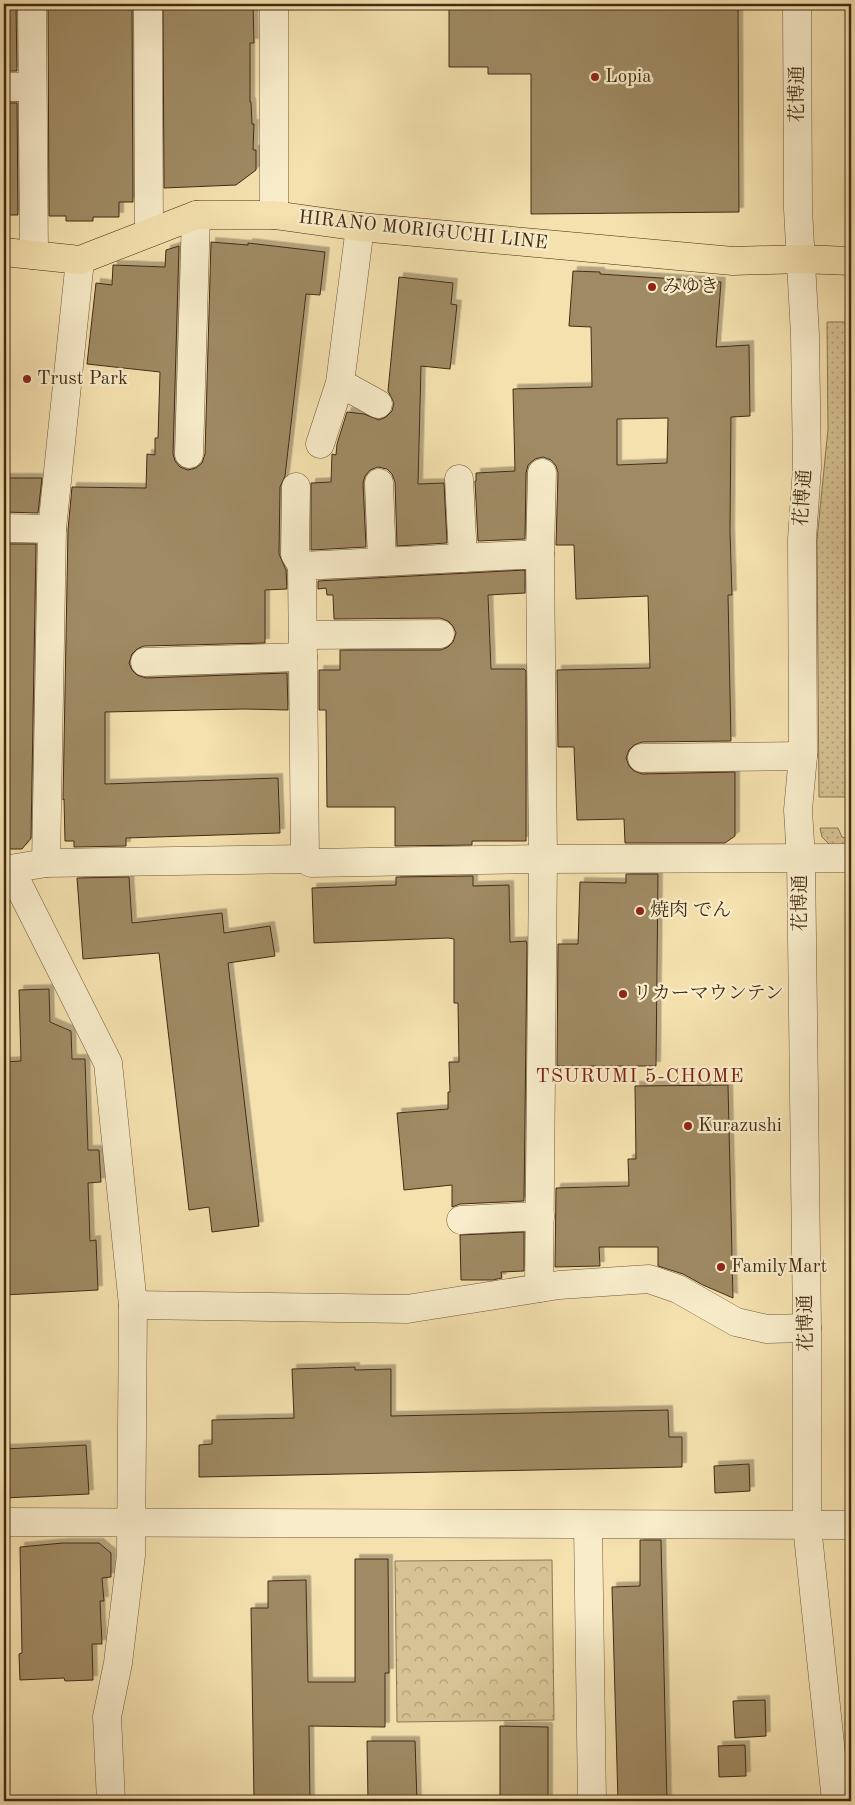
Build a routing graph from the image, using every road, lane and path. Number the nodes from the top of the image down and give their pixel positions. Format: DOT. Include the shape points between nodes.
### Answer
graph roads {
  1 [pos="32,4"];
  2 [pos="274,4"];
  3 [pos="797,4"];
  4 [pos="148,10"];
  5 [pos="4,87"];
  6 [pos="32,87"];
  7 [pos="274,214"];
  8 [pos="196,215"];
  9 [pos="360,226"];
  10 [pos="149,234"];
  11 [pos="4,252"];
  12 [pos="34,255"];
  13 [pos="801,259"];
  14 [pos="80,260"];
  15 [pos="851,261"];
  16 [pos="340,383"];
  17 [pos="378,404"];
  18 [pos="320,444"];
  19 [pos="189,454"];
  20 [pos="542,473"];
  21 [pos="459,479"];
  22 [pos="378,483"];
  23 [pos="296,487"];
  24 [pos="4,528"];
  25 [pos="52,529"];
  26 [pos="540,554"];
  27 [pos="463,558"];
  28 [pos="382,562"];
  29 [pos="302,566"];
  30 [pos="440,634"];
  31 [pos="303,646"];
  32 [pos="145,662"];
  33 [pos="803,756"];
  34 [pos="642,758"];
  35 [pos="851,858"];
  36 [pos="305,859"];
  37 [pos="543,859"];
  38 [pos="801,859"];
  39 [pos="46,863"];
  40 [pos="7,870"];
  41 [pos="540,1216"];
  42 [pos="461,1220"];
  43 [pos="539,1288"];
  44 [pos="133,1305"];
  45 [pos="807,1328"];
  46 [pos="4,1522"];
  47 [pos="131,1522"];
  48 [pos="588,1525"];
  49 [pos="851,1525"];
  50 [pos="807,1526"];
  51 [pos="110,1801"];
  52 [pos="592,1801"];
  53 [pos="836,1801"];
  1 -- 6 [label="street"];
  2 -- 7 [label="street"];
  3 -- 13 [label="street, 花博通"];
  4 -- 10 [label="street"];
  5 -- 6 [label="street"];
  6 -- 12 [label="street"];
  7 -- 8 [label="main road, HIRANO MORIGUCHI LINE"];
  7 -- 9 [label="main road, HIRANO MORIGUCHI LINE"];
  8 -- 10 [label="main road, HIRANO MORIGUCHI LINE"];
  8 -- 19 [label="street"];
  9 -- 13 [label="main road, HIRANO MORIGUCHI LINE" via="733,261"];
  9 -- 16 [label="street"];
  10 -- 14 [label="main road, HIRANO MORIGUCHI LINE"];
  11 -- 12 [label="main road, HIRANO MORIGUCHI LINE"];
  12 -- 14 [label="main road, HIRANO MORIGUCHI LINE"];
  13 -- 15 [label="main road, HIRANO MORIGUCHI LINE"];
  13 -- 33 [label="street, 花博通" via="807,468 802,540"];
  14 -- 25 [label="street"];
  16 -- 17 [label="street"];
  16 -- 18 [label="street"];
  20 -- 26 [label="street"];
  21 -- 27 [label="street"];
  22 -- 28 [label="street"];
  23 -- 29 [label="street" via="295,554"];
  24 -- 25 [label="street"];
  25 -- 39 [label="street"];
  26 -- 27 [label="street"];
  26 -- 37 [label="street"];
  27 -- 28 [label="street"];
  28 -- 29 [label="street"];
  29 -- 31 [label="street"];
  30 -- 31 [label="street"];
  31 -- 32 [label="street"];
  31 -- 36 [label="street"];
  33 -- 34 [label="street"];
  33 -- 38 [label="street, 花博通" via="798,810"];
  35 -- 38 [label="street"];
  36 -- 37 [label="street" via="311,863"];
  36 -- 39 [label="street"];
  37 -- 38 [label="street"];
  37 -- 41 [label="street"];
  38 -- 45 [label="street, 花博通"];
  39 -- 40 [label="street"];
  40 -- 44 [label="street" via="108,1063"];
  41 -- 42 [label="street"];
  41 -- 43 [label="street"];
  43 -- 44 [label="street" via="407,1309"];
  43 -- 45 [label="street" via="649,1279 678,1289 736,1322 767,1329"];
  44 -- 47 [label="street"];
  45 -- 50 [label="street, 花博通"];
  46 -- 47 [label="street"];
  47 -- 48 [label="street"];
  47 -- 51 [label="street" via="131,1555 118,1663 107,1717"];
  48 -- 50 [label="street"];
  48 -- 52 [label="street"];
  49 -- 50 [label="street"];
  50 -- 53 [label="street, 花博通"];
}
